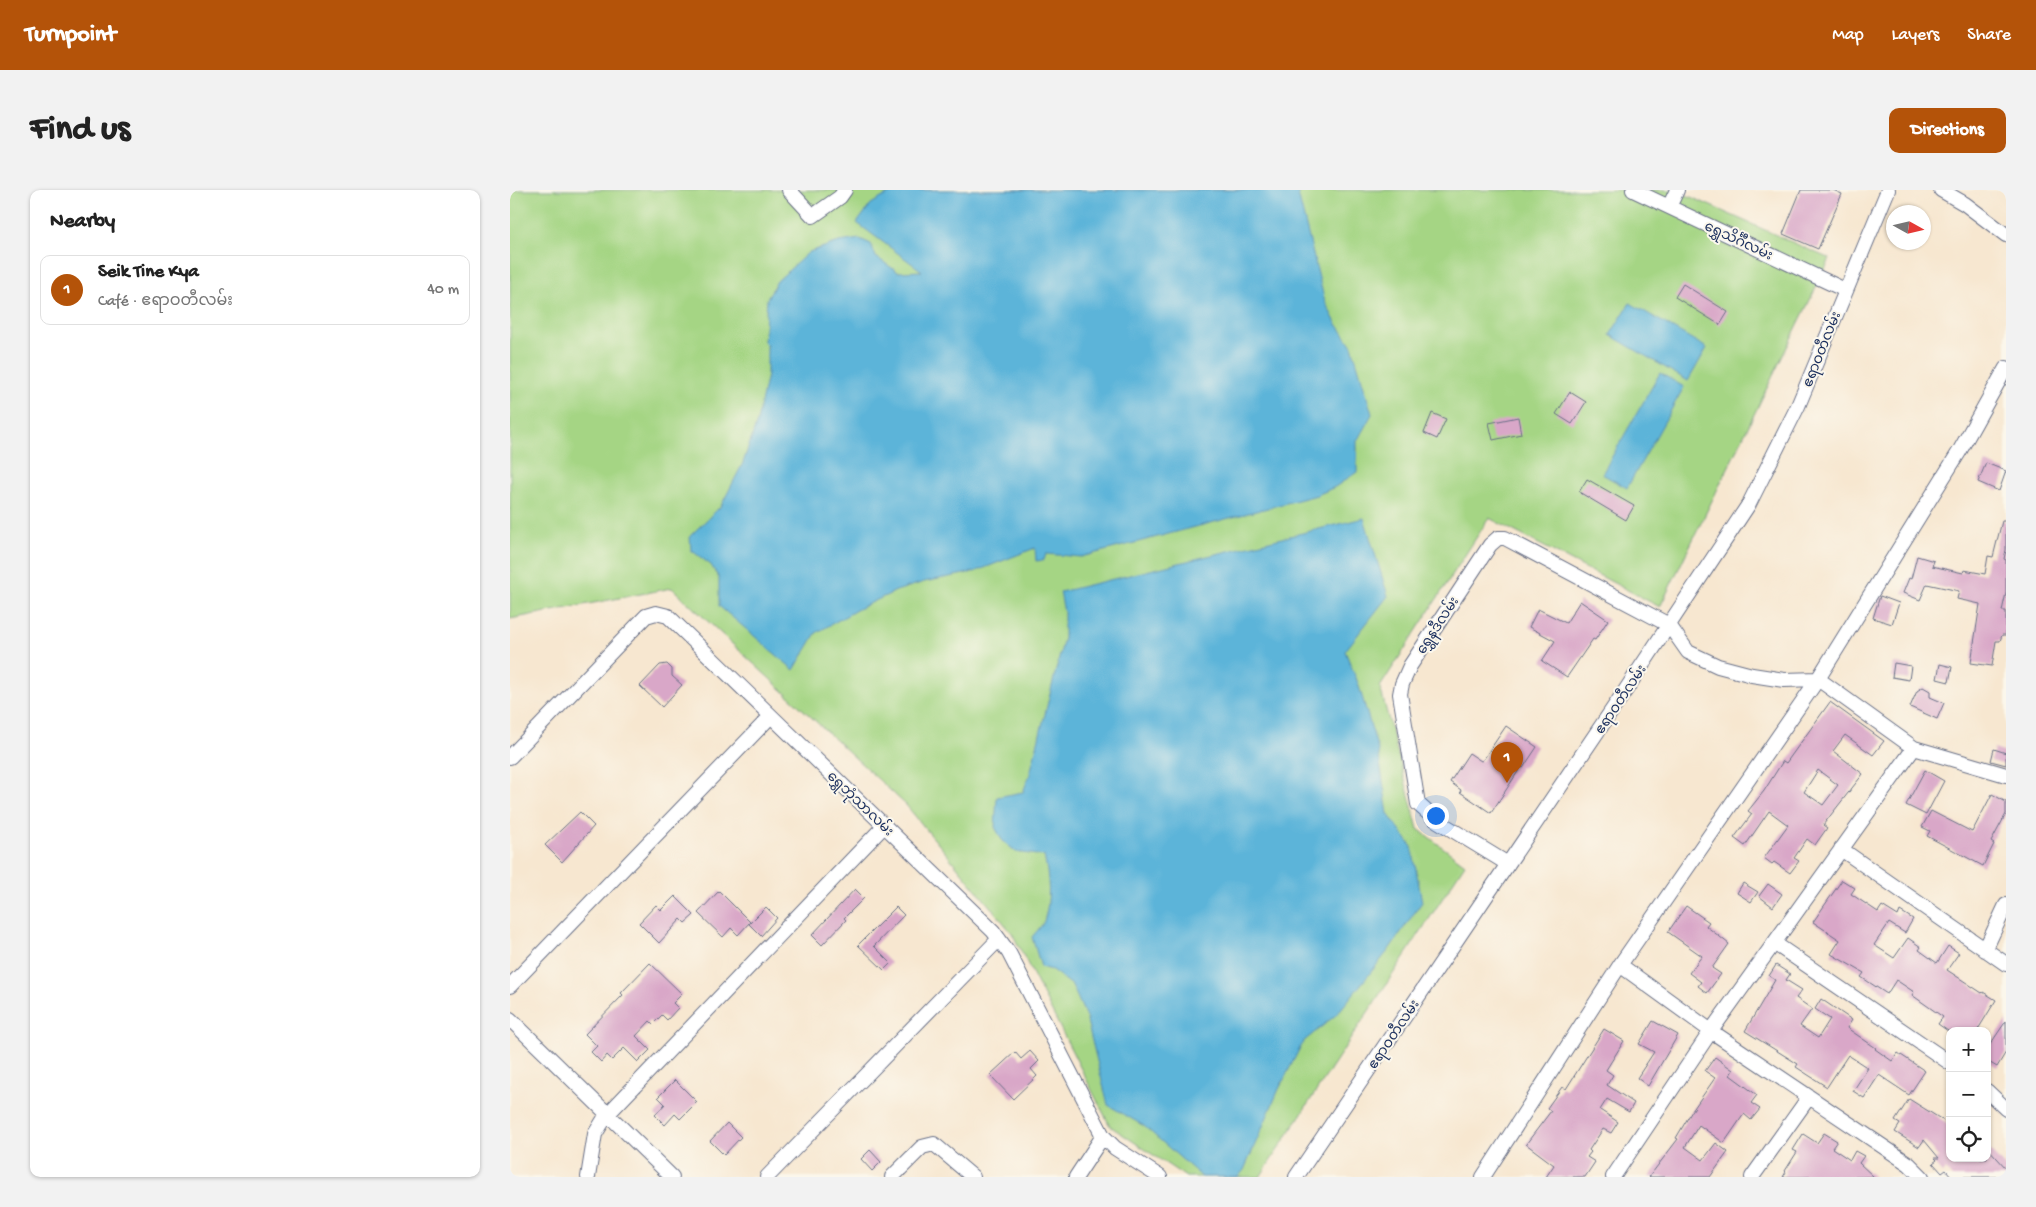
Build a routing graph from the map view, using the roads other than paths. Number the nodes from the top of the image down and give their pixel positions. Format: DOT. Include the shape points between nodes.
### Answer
graph roads {
  1 [pos="789,190"];
  2 [pos="845,190"];
  3 [pos="1633,190"];
  4 [pos="1677,190"];
  5 [pos="1888,190"];
  6 [pos="1941,190"];
  7 [pos="1670,207"];
  8 [pos="2006,235"];
  9 [pos="1845,290"];
  10 [pos="2006,368"];
  11 [pos="1669,625"];
  12 [pos="1818,679"];
  13 [pos="771,716"];
  14 [pos="1914,748"];
  15 [pos="510,757"];
  16 [pos="2006,775"];
  17 [pos="884,826"];
  18 [pos="1841,850"];
  19 [pos="1508,864"];
  20 [pos="2006,906"];
  21 [pos="999,939"];
  22 [pos="1774,943"];
  23 [pos="1985,950"];
  24 [pos="2006,964"];
  25 [pos="1620,965"];
  26 [pos="510,986"];
  27 [pos="510,1019"];
  28 [pos="1711,1030"];
  29 [pos="1946,1059"];
  30 [pos="1991,1095"];
  31 [pos="1809,1097"];
  32 [pos="2006,1109"];
  33 [pos="608,1114"];
  34 [pos="1104,1136"];
  35 [pos="588,1177"];
  36 [pos="672,1177"];
  37 [pos="767,1177"];
  38 [pos="892,1177"];
  39 [pos="973,1177"];
  40 [pos="1076,1177"];
  41 [pos="1160,1177"];
  42 [pos="1296,1177"];
  43 [pos="1483,1177"];
  44 [pos="1614,1177"];
  45 [pos="1752,1177"];
  46 [pos="1922,1177"];
  1 -- 2 [label="street" via="813,216"];
  3 -- 7 [label="street, ရွှေသိင်္ဂီလမ်း"];
  4 -- 7 [label="street"];
  5 -- 9 [label="street, ဧရာဝတီလမ်း"];
  6 -- 8 [label="street"];
  7 -- 9 [label="street, ရွှေသိင်္ဂီလမ်း"];
  9 -- 11 [label="street, ဧရာဝတီလမ်း" via="1798,406 1749,504"];
  10 -- 12 [label="street" via="1959,452"];
  11 -- 12 [label="street" via="1688,652 1718,666 1784,680"];
  11 -- 19 [label="street, ဧရာဝတီလမ်း"];
  11 -- 19 [label="street, ရွှေနဒီလမ်း" via="1505,538 1498,538 1490,545 1410,666 1400,694 1418,804 1436,820"];
  12 -- 14 [label="street"];
  12 -- 25 [label="street"];
  13 -- 15 [label="street, ရွှေဘုံသာလမ်း" via="668,616 656,613 650,614"];
  13 -- 17 [label="street, ရွှေဘုံသာလမ်း"];
  13 -- 26 [label="street"];
  14 -- 16 [label="street"];
  14 -- 18 [label="street"];
  17 -- 21 [label="street, ရွှေဘုံသာလမ်း"];
  17 -- 33 [label="street"];
  18 -- 22 [label="street"];
  18 -- 23 [label="street"];
  19 -- 42 [label="street, ဧရာဝတီလမ်း"];
  20 -- 23 [label="street"];
  21 -- 34 [label="street, ရွှေဘုံသာလမ်း"];
  21 -- 37 [label="street"];
  22 -- 28 [label="street"];
  22 -- 29 [label="street"];
  23 -- 24 [label="street"];
  25 -- 28 [label="street"];
  25 -- 43 [label="street"];
  27 -- 33 [label="street"];
  28 -- 31 [label="street"];
  28 -- 44 [label="street"];
  30 -- 32 [label="street"];
  31 -- 45 [label="street"];
  31 -- 46 [label="street" via="1909,1164"];
  33 -- 35 [label="street" via="595,1134"];
  33 -- 36 [label="street"];
  34 -- 40 [label="street"];
  34 -- 41 [label="street, ရွှေဘုံသာလမ်း" via="1115,1148"];
  38 -- 39 [label="street" via="922,1147 934,1144"];
}
